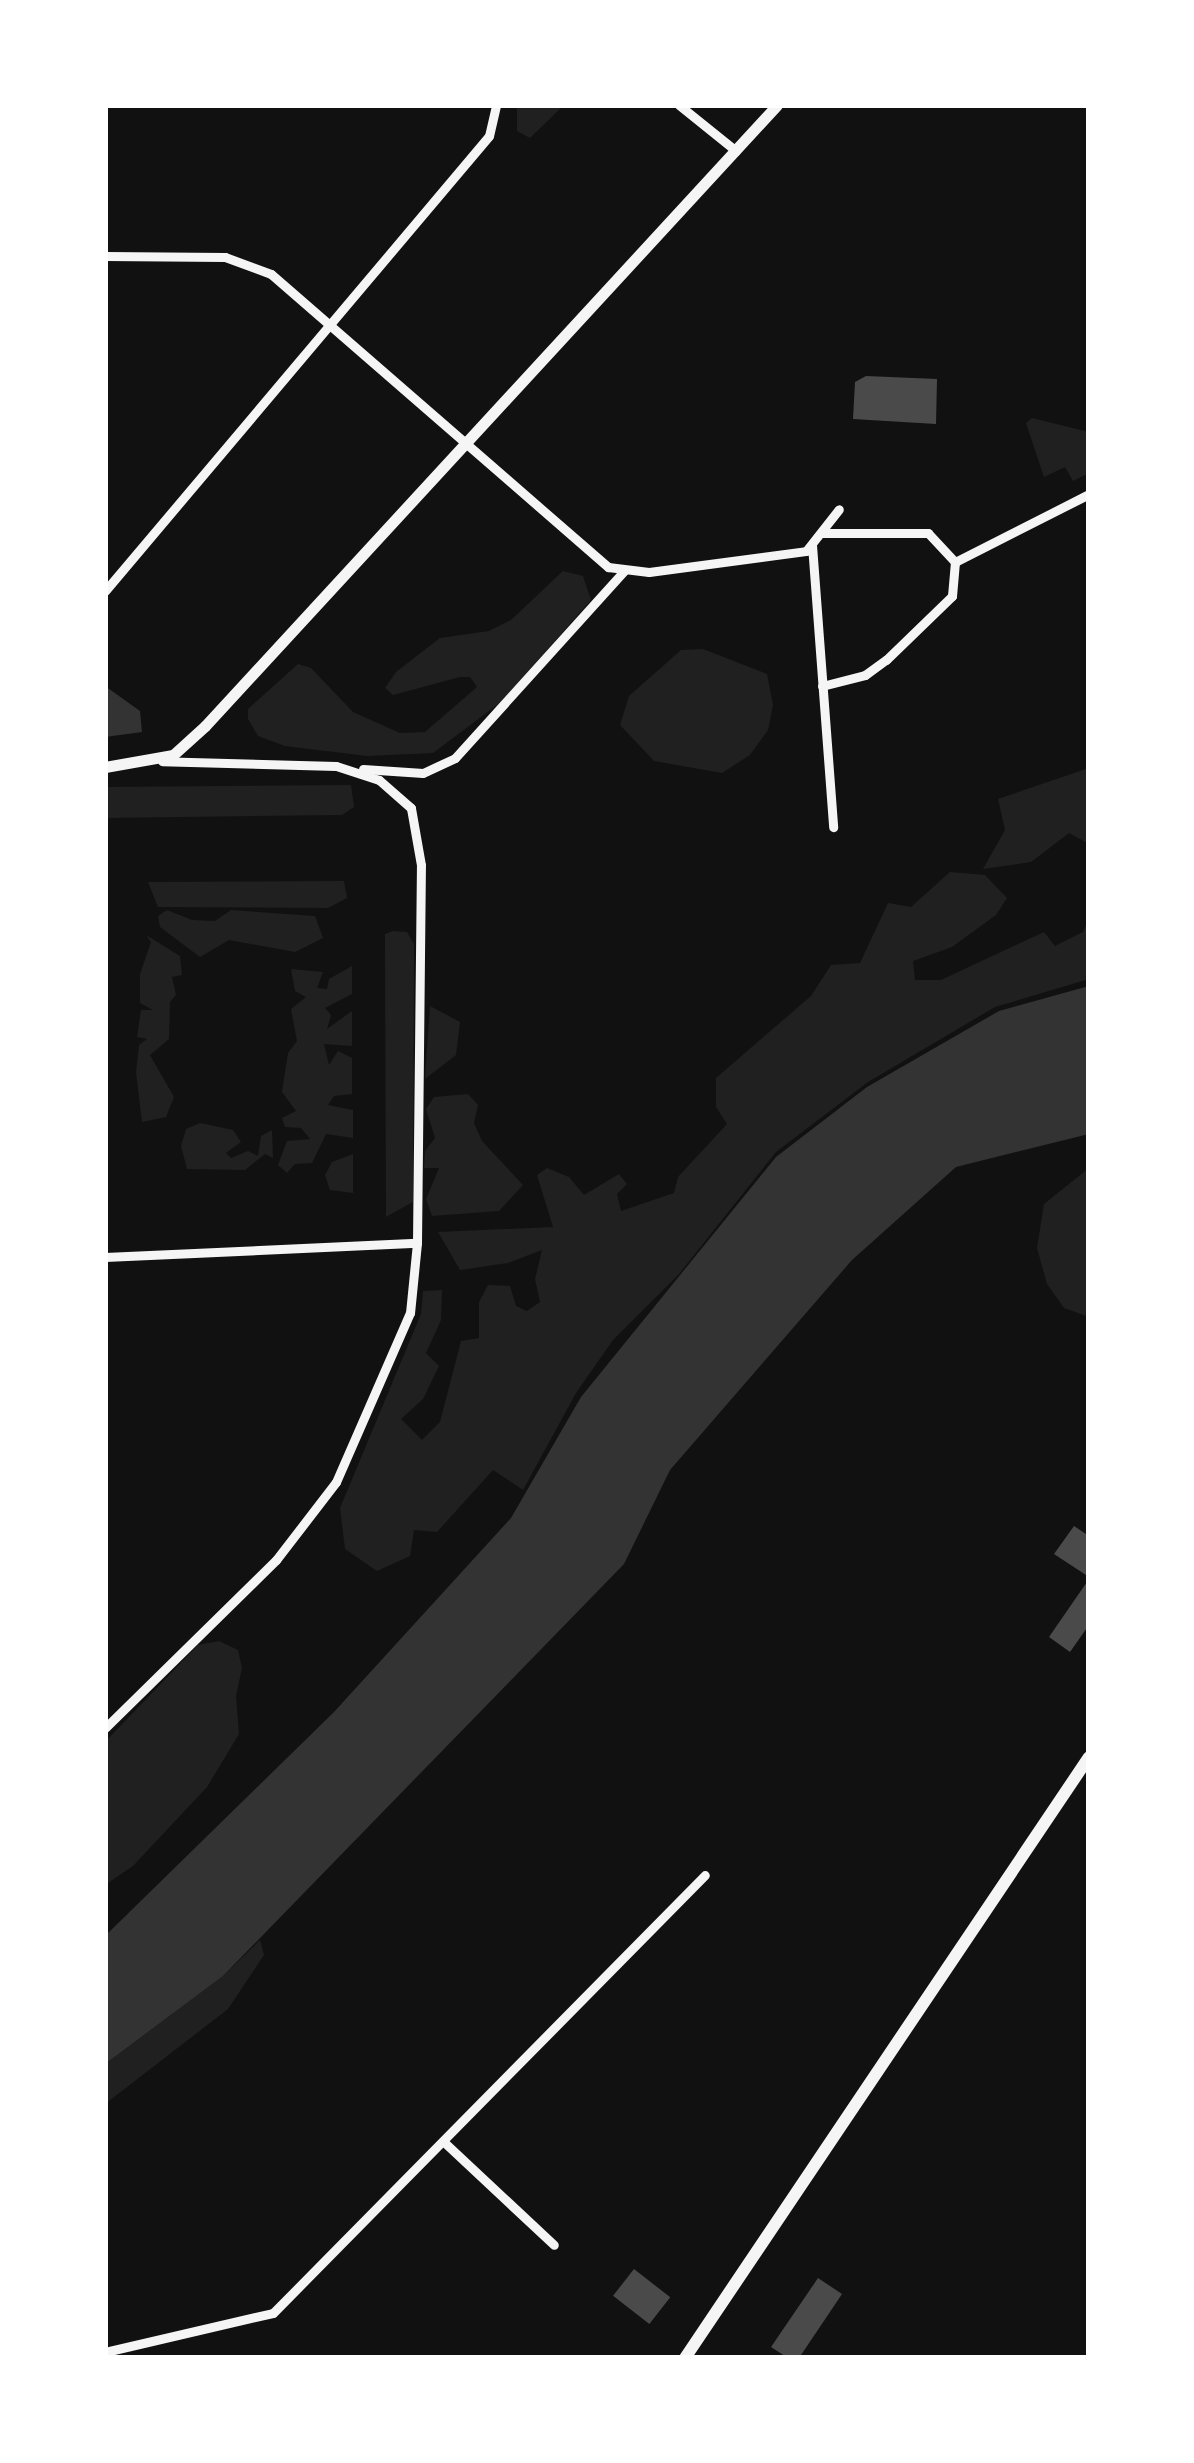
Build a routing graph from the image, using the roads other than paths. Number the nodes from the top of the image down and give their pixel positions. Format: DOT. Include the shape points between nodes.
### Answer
graph roads {
  1 [pos="496,105"];
  2 [pos="679,105"];
  3 [pos="778,105"];
  4 [pos="736,151"];
  5 [pos="105,256"];
  6 [pos="333,323"];
  7 [pos="470,442"];
  8 [pos="1089,494"];
  9 [pos="839,509"];
  10 [pos="823,533"];
  11 [pos="812,545"];
  12 [pos="954,562"];
  13 [pos="624,570"];
  14 [pos="105,591"];
  15 [pos="822,686"];
  16 [pos="153,762"];
  17 [pos="105,767"];
  18 [pos="350,768"];
  19 [pos="833,827"];
  20 [pos="418,1244"];
  21 [pos="105,1257"];
  22 [pos="105,1728"];
  23 [pos="1089,1757"];
  24 [pos="705,1875"];
  25 [pos="445,2144"];
  26 [pos="554,2245"];
  27 [pos="105,2352"];
  28 [pos="685,2358"];
  1 -- 6 [label="street" via="489,136"];
  2 -- 4 [label="street"];
  3 -- 4 [label="street"];
  4 -- 7 [label="street"];
  5 -- 6 [label="street" via="225,257 271,274"];
  6 -- 7 [label="street"];
  6 -- 14 [label="street"];
  7 -- 13 [label="street" via="589,556"];
  7 -- 16 [label="street" via="256,675 173,754"];
  8 -- 12 [label="street"];
  9 -- 10 [label="street"];
  10 -- 11 [label="street"];
  10 -- 12 [label="street" via="928,532"];
  11 -- 13 [label="street" via="689,568"];
  11 -- 15 [label="street"];
  12 -- 15 [label="street" via="952,596 886,660 866,675"];
  13 -- 18 [label="street" via="456,758 424,772"];
  15 -- 19 [label="street"];
  16 -- 17 [label="street"];
  16 -- 18 [label="street"];
  18 -- 20 [label="street" via="401,796 418,833"];
  20 -- 21 [label="street"];
  20 -- 22 [label="street" via="410,1313 336,1482 276,1560"];
  23 -- 28 [label="main road"];
  24 -- 25 [label="street"];
  25 -- 26 [label="street"];
  25 -- 27 [label="street" via="273,2313"];
}
